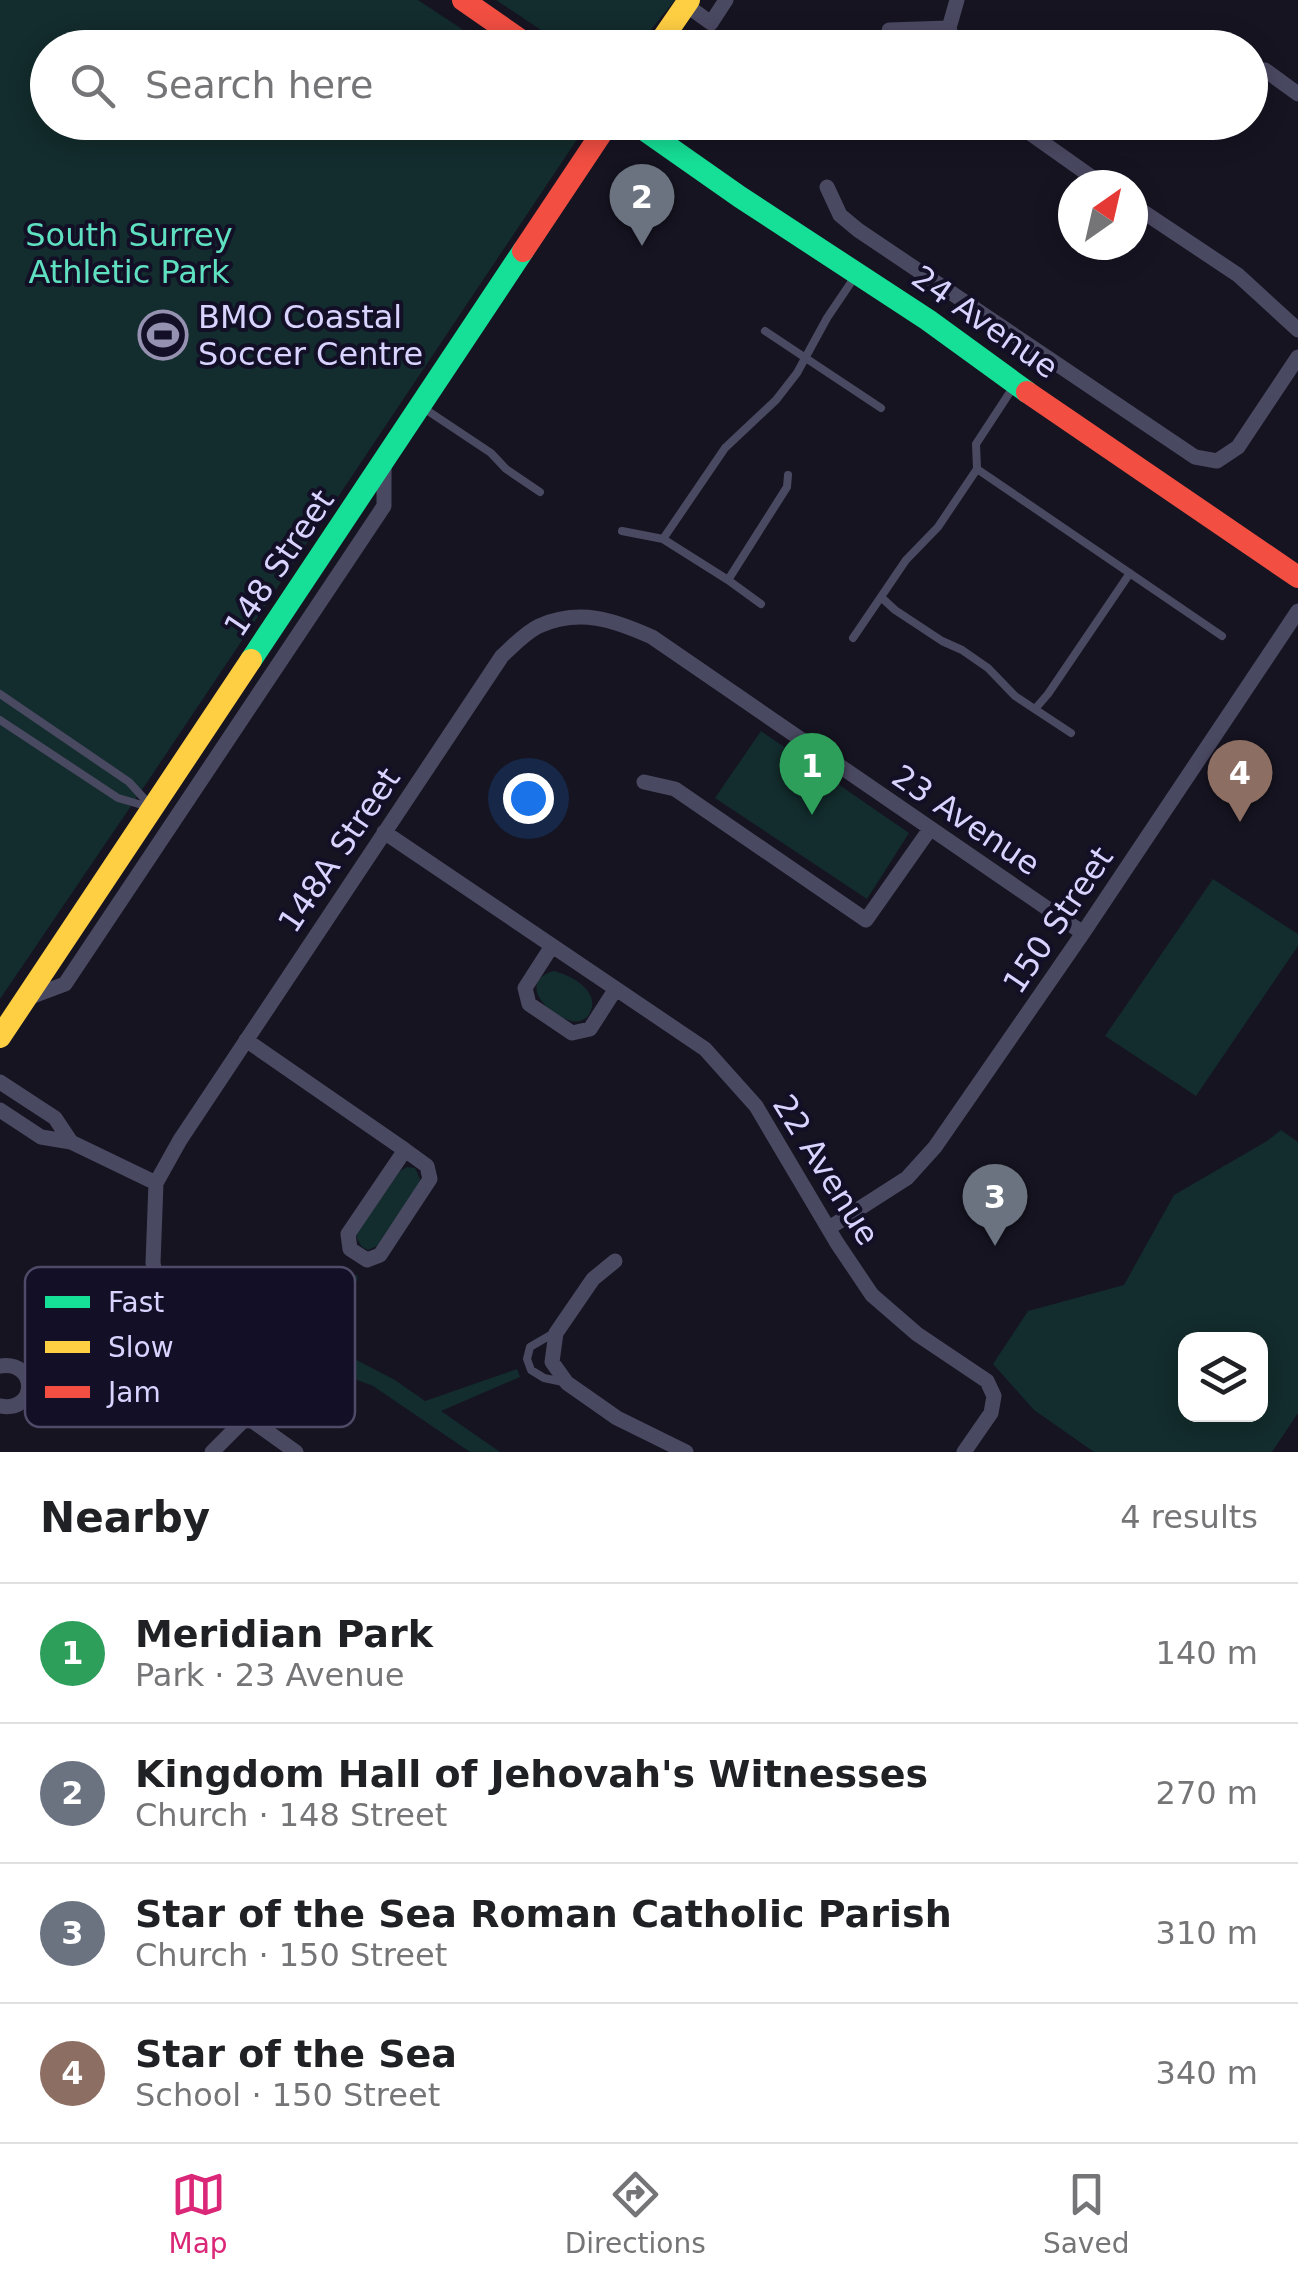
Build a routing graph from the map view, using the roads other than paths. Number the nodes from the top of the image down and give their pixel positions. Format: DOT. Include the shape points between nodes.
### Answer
graph roads {
  1 [pos="462,0"];
  2 [pos="726,0"];
  3 [pos="957,0"];
  4 [pos="688,3"];
  5 [pos="949,28"];
  6 [pos="506,30"];
  7 [pos="669,30"];
  8 [pos="889,30"];
  9 [pos="1268,73"];
  10 [pos="1298,94"];
  11 [pos="598,140"];
  12 [pos="659,140"];
  13 [pos="680,140"];
  14 [pos="1039,140"];
  15 [pos="1082,170"];
  16 [pos="827,187"];
  17 [pos="1148,215"];
  18 [pos="858,272"];
  19 [pos="1298,330"];
  20 [pos="765,331"];
  21 [pos="1298,357"];
  22 [pos="806,358"];
  23 [pos="1018,380"];
  24 [pos="422,407"];
  25 [pos="881,408"];
  26 [pos="384,463"];
  27 [pos="978,469"];
  28 [pos="788,475"];
  29 [pos="540,492"];
  30 [pos="622,530"];
  31 [pos="663,539"];
  32 [pos="1298,560"];
  33 [pos="1130,572"];
  34 [pos="1298,577"];
  35 [pos="728,580"];
  36 [pos="882,598"];
  37 [pos="761,604"];
  38 [pos="1298,610"];
  39 [pos="618,621"];
  40 [pos="1222,636"];
  41 [pos="853,638"];
  42 [pos="0,694"];
  43 [pos="1035,709"];
  44 [pos="0,720"];
  45 [pos="1071,733"];
  46 [pos="644,782"];
  47 [pos="154,808"];
  48 [pos="930,829"];
  49 [pos="384,832"];
  50 [pos="1083,933"];
  51 [pos="552,946"];
  52 [pos="616,990"];
  53 [pos="26,999"];
  54 [pos="0,1038"];
  55 [pos="246,1040"];
  56 [pos="0,1082"];
  57 [pos="0,1110"];
  58 [pos="71,1142"];
  59 [pos="404,1150"];
  60 [pos="156,1183"];
  61 [pos="829,1228"];
  62 [pos="615,1261"];
  63 [pos="154,1267"];
  64 [pos="556,1333"];
  65 [pos="0,1366"];
  66 [pos="25,1373"];
  67 [pos="567,1384"];
  68 [pos="25,1397"];
  69 [pos="0,1406"];
  70 [pos="237,1427"];
  71 [pos="259,1427"];
  72 [pos="681,1451"];
  73 [pos="212,1452"];
  74 [pos="296,1452"];
  75 [pos="964,1452"];
  1 -- 6 [label="main road"];
  2 -- 4 [label="street" via="711,23"];
  3 -- 5 [label="street"];
  4 -- 7 [label="main road"];
  5 -- 8 [label="street"];
  9 -- 10 [label="street"];
  11 -- 24 [label="main road, 148 Street"];
  12 -- 18 [label="main road, 24 Avenue"];
  13 -- 23 [label="main road, 24 Avenue"];
  14 -- 15 [label="street"];
  16 -- 21 [label="street" via="840,215 858,230 1195,457 1217,461 1238,447"];
  17 -- 19 [label="street" via="1238,275"];
  18 -- 22 [label="lane"];
  18 -- 23 [label="main road, 24 Avenue"];
  20 -- 22 [label="lane"];
  22 -- 25 [label="lane"];
  22 -- 31 [label="lane" via="776,400 725,448"];
  23 -- 27 [label="lane" via="976,444"];
  23 -- 32 [label="main road, 24 Avenue"];
  23 -- 34 [label="main road, 24 Avenue"];
  24 -- 26 [label="main road, 148 Street"];
  24 -- 29 [label="lane"];
  26 -- 47 [label="main road, 148 Street"];
  26 -- 53 [label="street" via="384,506 64,984"];
  27 -- 33 [label="lane"];
  27 -- 36 [label="lane"];
  28 -- 35 [label="lane" via="788,487"];
  30 -- 31 [label="lane"];
  31 -- 35 [label="lane"];
  33 -- 40 [label="lane"];
  33 -- 43 [label="lane"];
  35 -- 37 [label="lane"];
  36 -- 41 [label="lane"];
  36 -- 43 [label="lane" via="988,668"];
  38 -- 50 [label="street, 150 Street"];
  39 -- 48 [label="street, 23 Avenue" via="652,637"];
  39 -- 49 [label="street, 148A Street" via="576,616 537,627 502,656"];
  42 -- 47 [label="lane" via="130,782"];
  43 -- 45 [label="lane"];
  44 -- 47 [label="lane" via="118,798"];
  46 -- 48 [label="street" via="674,789 866,920"];
  47 -- 53 [label="main road, 148 Street"];
  48 -- 50 [label="street, 23 Avenue"];
  49 -- 51 [label="street, 22 Avenue"];
  49 -- 55 [label="street, 148A Street"];
  50 -- 61 [label="street, 150 Street" via="934,1147 907,1178"];
  51 -- 52 [label="street, 22 Avenue"];
  51 -- 52 [label="street" via="525,988 529,1004 572,1034 590,1028"];
  52 -- 61 [label="street, 22 Avenue" via="705,1050 756,1106"];
  53 -- 54 [label="main road, 148 Street"];
  55 -- 59 [label="street"];
  55 -- 60 [label="street, 148A Street"];
  56 -- 58 [label="street" via="54,1118"];
  57 -- 58 [label="street" via="41,1137"];
  58 -- 60 [label="street"];
  59 -- 59 [label="street" via="428,1166 430,1179 380,1254 367,1260 350,1249 348,1234"];
  60 -- 63 [label="street"];
  61 -- 75 [label="street, 22 Avenue" via="872,1295 916,1334 988,1381 991,1414"];
  62 -- 64 [label="street" via="593,1278"];
  64 -- 67 [label="street" via="552,1362"];
  64 -- 67 [label="lane" via="530,1347 528,1359 531,1370"];
  65 -- 66 [label="street"];
  67 -- 72 [label="street"];
  68 -- 69 [label="street"];
  70 -- 73 [label="street"];
  71 -- 74 [label="street"];
}
